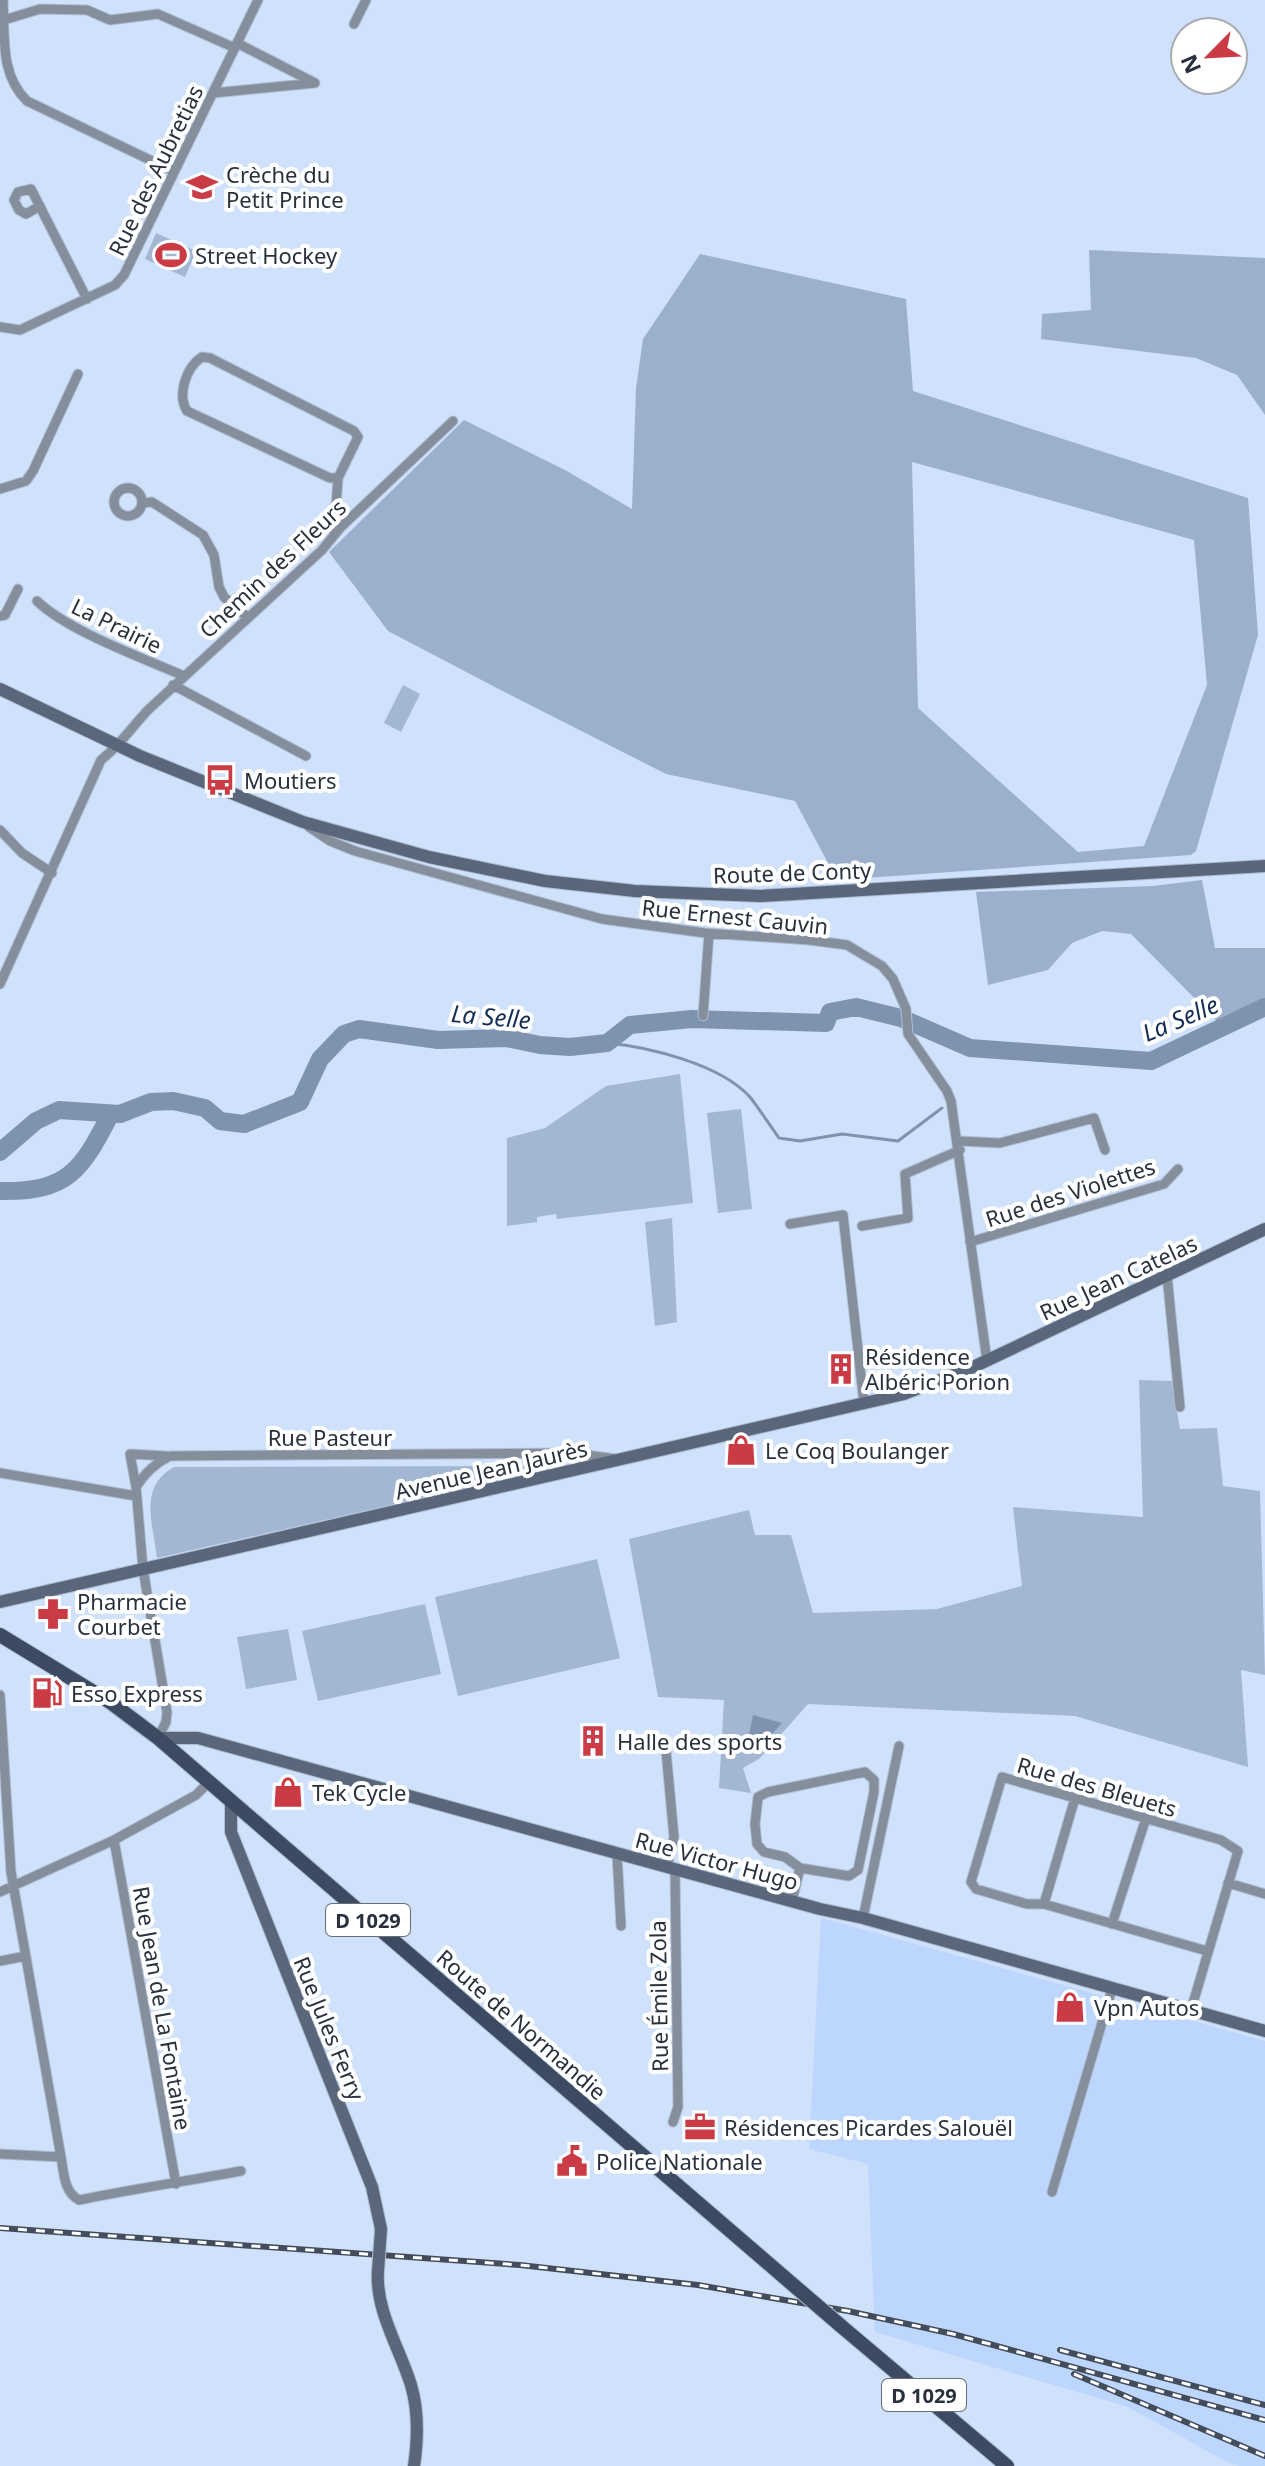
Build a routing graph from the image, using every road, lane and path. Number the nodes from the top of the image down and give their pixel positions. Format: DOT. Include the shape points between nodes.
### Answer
graph roads {
  1 [pos="3,0"];
  2 [pos="258,0"];
  3 [pos="366,0"];
  4 [pos="4,20"];
  5 [pos="354,24"];
  6 [pos="236,45"];
  7 [pos="213,93"];
  8 [pos="173,171"];
  9 [pos="40,206"];
  10 [pos="87,299"];
  11 [pos="0,327"];
  12 [pos="78,374"];
  13 [pos="453,421"];
  14 [pos="338,478"];
  15 [pos="0,489"];
  16 [pos="142,503"];
  17 [pos="334,538"];
  18 [pos="18,589"];
  19 [pos="37,601"];
  20 [pos="0,616"];
  21 [pos="247,617"];
  22 [pos="184,676"];
  23 [pos="173,685"];
  24 [pos="0,689"];
  25 [pos="120,745"];
  26 [pos="306,756"];
  27 [pos="0,830"];
  28 [pos="326,834"];
  29 [pos="1265,866"];
  30 [pos="52,873"];
  31 [pos="709,933"];
  32 [pos="0,953"];
  33 [pos="13,958"];
  34 [pos="0,984"];
  35 [pos="703,1016"];
  36 [pos="959,1146"];
  37 [pos="1105,1150"];
  38 [pos="1178,1169"];
  39 [pos="790,1224"];
  40 [pos="862,1226"];
  41 [pos="1265,1229"];
  42 [pos="970,1242"];
  43 [pos="1167,1275"];
  44 [pos="987,1361"];
  45 [pos="864,1404"];
  46 [pos="1180,1407"];
  47 [pos="555,1454"];
  48 [pos="170,1456"];
  49 [pos="619,1460"];
  50 [pos="0,1473"];
  51 [pos="558,1474"];
  52 [pos="136,1491"];
  53 [pos="143,1569"];
  54 [pos="0,1602"];
  55 [pos="2,1640"];
  56 [pos="0,1695"];
  57 [pos="158,1738"];
  58 [pos="665,1740"];
  59 [pos="899,1746"];
  60 [pos="209,1782"];
  61 [pos="1075,1798"];
  62 [pos="231,1802"];
  63 [pos="1146,1818"];
  64 [pos="114,1840"];
  65 [pos="617,1854"];
  66 [pos="671,1868"];
  67 [pos="800,1868"];
  68 [pos="1228,1883"];
  69 [pos="14,1888"];
  70 [pos="0,1892"];
  71 [pos="1265,1894"];
  72 [pos="792,1901"];
  73 [pos="1044,1904"];
  74 [pos="863,1918"];
  75 [pos="1112,1924"];
  76 [pos="621,1926"];
  77 [pos="1207,1951"];
  78 [pos="26,1956"];
  79 [pos="0,1961"];
  80 [pos="1112,1989"];
  81 [pos="1191,2010"];
  82 [pos="1265,2031"];
  83 [pos="673,2122"];
  84 [pos="0,2154"];
  85 [pos="61,2157"];
  86 [pos="241,2171"];
  87 [pos="176,2184"];
  88 [pos="1052,2192"];
  89 [pos="414,2466"];
  90 [pos="1007,2466"];
  1 -- 4 [label="street"];
  2 -- 6 [label="street, Rue des Aubretias"];
  3 -- 5 [label="street"];
  4 -- 6 [label="street" via="40,9 87,10 110,20 158,14"];
  4 -- 8 [label="street" via="6,74 15,91"];
  6 -- 7 [label="street, Rue des Aubretias"];
  6 -- 7 [label="street" via="315,83"];
  7 -- 8 [label="street, Rue des Aubretias"];
  8 -- 10 [label="street, Rue des Aubretias" via="124,275"];
  9 -- 10 [label="street"];
  10 -- 11 [label="street, Rue des Aubretias" via="20,330"];
  12 -- 15 [label="street" via="33,471 26,481"];
  13 -- 17 [label="street, Chemin des Fleurs"];
  14 -- 14 [label="street" via="187,411 181,391 196,361 210,358 354,431 358,437"];
  14 -- 17 [label="street"];
  16 -- 21 [label="street" via="152,502 203,535 214,555 224,597"];
  17 -- 21 [label="street, Chemin des Fleurs"];
  18 -- 20 [label="street"];
  19 -- 22 [label="street, La Prairie" via="107,642"];
  21 -- 22 [label="street, Chemin des Fleurs"];
  22 -- 23 [label="street, Chemin des Fleurs"];
  23 -- 25 [label="street, Chemin des Fleurs"];
  23 -- 26 [label="street"];
  24 -- 25 [label="street, Route de Conty"];
  25 -- 28 [label="street, Route de Conty"];
  25 -- 30 [label="street, Chemin des Fleurs" via="101,760"];
  27 -- 30 [label="street"];
  28 -- 29 [label="street, Route de Conty" via="545,881 697,894 760,896"];
  28 -- 31 [label="street, Rue Ernest Cauvin" via="355,851 602,919"];
  30 -- 33 [label="street, Chemin des Fleurs"];
  31 -- 35 [label="street"];
  31 -- 36 [label="street, Rue Ernest Cauvin" via="847,945 882,966 902,995 910,1036 947,1091"];
  32 -- 33 [label="street"];
  33 -- 34 [label="street, Chemin des Fleurs"];
  36 -- 37 [label="street" via="1000,1143 1094,1118"];
  36 -- 40 [label="street" via="905,1174 908,1218"];
  36 -- 42 [label="street, Rue Ernest Cauvin"];
  38 -- 42 [label="street, Rue des Violettes" via="1164,1184"];
  39 -- 45 [label="street" via="843,1215"];
  41 -- 43 [label="street, Rue Jean Catelas"];
  42 -- 44 [label="street, Rue Ernest Cauvin"];
  43 -- 44 [label="street, Rue Jean Catelas"];
  43 -- 46 [label="street"];
  44 -- 45 [label="street, Avenue Jean Jaurès"];
  45 -- 49 [label="street, Avenue Jean Jaurès"];
  47 -- 48 [label="street, Rue Pasteur"];
  47 -- 49 [label="street, Rue Pasteur"];
  47 -- 51 [label="street"];
  48 -- 52 [label="street" via="151,1467"];
  48 -- 52 [label="street, Rue Pasteur" via="130,1454"];
  49 -- 51 [label="street, Avenue Jean Jaurès"];
  50 -- 52 [label="street"];
  51 -- 53 [label="street, Avenue Jean Jaurès"];
  52 -- 53 [label="street"];
  53 -- 54 [label="street, Avenue Jean Jaurès"];
  53 -- 57 [label="street" via="167,1712"];
  55 -- 57 [label="main road, Route de Normandie / D 1029" via="110,1702"];
  56 -- 69 [label="street"];
  57 -- 60 [label="main road, Route de Normandie / D 1029"];
  57 -- 65 [label="street, Rue Victor Hugo" via="198,1738"];
  58 -- 66 [label="street, Rue Émile Zola" via="674,1837"];
  59 -- 74 [label="street"];
  60 -- 62 [label="main road, Route de Normandie / D 1029"];
  60 -- 64 [label="street" via="196,1795"];
  61 -- 63 [label="street, Rue des Bleuets"];
  61 -- 73 [label="street"];
  61 -- 73 [label="street, Rue des Bleuets" via="1002,1777 975,1867 971,1882 976,1889"];
  62 -- 89 [label="street, Rue Jules Ferry, bridge" via="231,1832 372,2187 381,2229 380,2299 412,2388 419,2431"];
  62 -- 90 [label="main road, Route de Normandie / D 1029, bridge"];
  63 -- 68 [label="street, Rue des Bleuets" via="1221,1840 1238,1851"];
  63 -- 75 [label="street"];
  64 -- 69 [label="street"];
  64 -- 87 [label="street, Rue Jean de La Fontaine"];
  65 -- 66 [label="street, Rue Victor Hugo"];
  65 -- 76 [label="street"];
  66 -- 72 [label="street, Rue Victor Hugo"];
  66 -- 83 [label="street, Rue Émile Zola" via="678,2107"];
  67 -- 67 [label="street" via="849,1876 858,1870 874,1792 874,1780 865,1772 758,1797 757,1844"];
  67 -- 72 [label="street"];
  68 -- 71 [label="street"];
  68 -- 77 [label="street, Rue des Bleuets"];
  69 -- 70 [label="street"];
  69 -- 78 [label="street"];
  72 -- 74 [label="street, Rue Victor Hugo"];
  73 -- 75 [label="street, Rue des Bleuets"];
  74 -- 80 [label="street, Rue Victor Hugo"];
  75 -- 77 [label="street, Rue des Bleuets"];
  77 -- 81 [label="street, Rue des Bleuets"];
  78 -- 79 [label="street"];
  78 -- 85 [label="street"];
  80 -- 81 [label="street, Rue Victor Hugo"];
  80 -- 88 [label="street"];
  81 -- 82 [label="street, Rue Victor Hugo"];
  84 -- 85 [label="street"];
  85 -- 87 [label="street" via="68,2190 79,2200"];
  86 -- 87 [label="street"];
}
